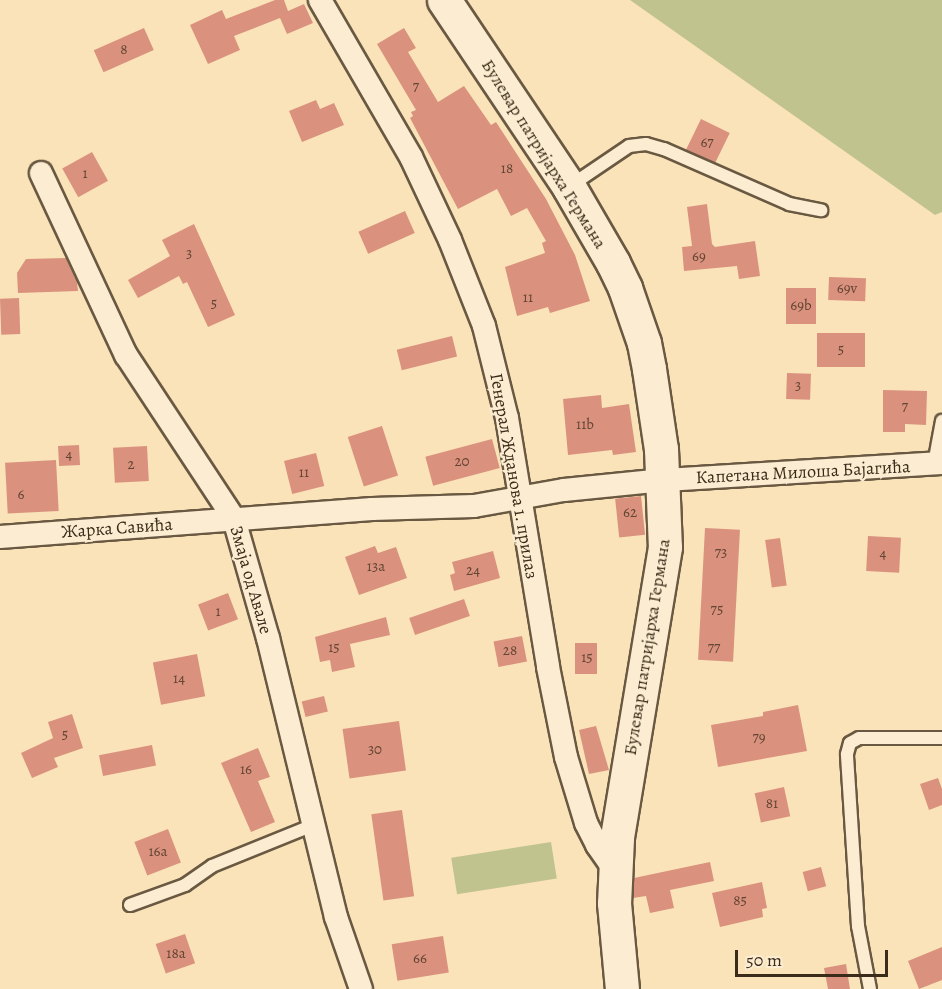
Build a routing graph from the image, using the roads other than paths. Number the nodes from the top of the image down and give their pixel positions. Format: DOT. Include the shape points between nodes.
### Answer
graph roads {
  1 [pos="321,0"];
  2 [pos="444,0"];
  3 [pos="41,173"];
  4 [pos="569,187"];
  5 [pos="821,210"];
  6 [pos="942,421"];
  7 [pos="938,464"];
  8 [pos="664,480"];
  9 [pos="521,497"];
  10 [pos="234,519"];
  11 [pos="0,537"];
  12 [pos="942,738"];
  13 [pos="315,824"];
  14 [pos="615,872"];
  15 [pos="130,905"];
  16 [pos="361,989"];
  17 [pos="622,989"];
  18 [pos="870,989"];
  1 -- 9 [label="street, Генерал Жданова 1. прилаз" via="411,157 468,280 507,418"];
  2 -- 4 [label="main road, Булевар патријарха Германа"];
  3 -- 10 [label="street, Змаја од Авале" via="126,355"];
  4 -- 5 [label="lane" via="629,146 646,144 789,204"];
  4 -- 8 [label="main road, Булевар патријарха Германа" via="625,288 644,343"];
  6 -- 7 [label="lane"];
  7 -- 8 [label="street, Капетана Милоша Бајагића"];
  8 -- 9 [label="street, Капетана Милоша Бајагића"];
  8 -- 14 [label="main road, Булевар патријарха Германа" via="665,547 621,810"];
  9 -- 10 [label="street, Жарка Савића" via="474,506 372,508"];
  9 -- 14 [label="street, Генерал Жданова 1. прилаз" via="566,757 586,823"];
  10 -- 11 [label="street, Жарка Савића"];
  10 -- 13 [label="street, Змаја од Авале"];
  12 -- 18 [label="lane" via="859,738 850,743 847,754 858,926"];
  13 -- 15 [label="lane" via="212,866 185,885"];
  13 -- 16 [label="street, Змаја од Авале" via="336,916"];
  14 -- 17 [label="main road, Булевар патријарха Германа"];
}
